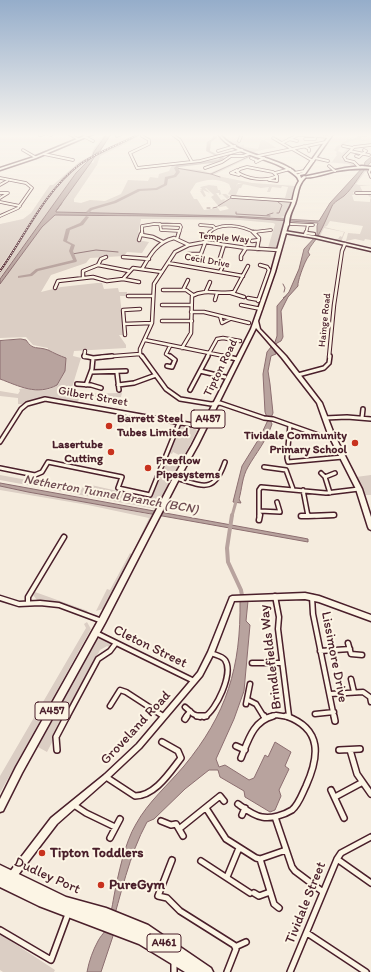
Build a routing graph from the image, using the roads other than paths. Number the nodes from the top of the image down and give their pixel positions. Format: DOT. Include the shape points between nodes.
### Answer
graph roads {
  1 [pos="3,179"];
  2 [pos="268,179"];
  3 [pos="277,179"];
  4 [pos="300,179"];
  5 [pos="7,181"];
  6 [pos="0,185"];
  7 [pos="371,193"];
  8 [pos="0,194"];
  9 [pos="356,194"];
  10 [pos="232,197"];
  11 [pos="0,198"];
  12 [pos="0,202"];
  13 [pos="293,202"];
  14 [pos="20,206"];
  15 [pos="0,216"];
  16 [pos="215,221"];
  17 [pos="142,222"];
  18 [pos="160,224"];
  19 [pos="291,224"];
  20 [pos="186,225"];
  21 [pos="200,225"];
  22 [pos="308,225"];
  23 [pos="142,226"];
  24 [pos="181,226"];
  25 [pos="313,226"];
  26 [pos="214,227"];
  27 [pos="271,230"];
  28 [pos="180,231"];
  29 [pos="254,232"];
  30 [pos="284,232"];
  31 [pos="141,234"];
  32 [pos="306,234"];
  33 [pos="177,239"];
  34 [pos="139,240"];
  35 [pos="259,240"];
  36 [pos="252,241"];
  37 [pos="163,242"];
  38 [pos="205,242"];
  39 [pos="345,244"];
  40 [pos="189,245"];
  41 [pos="224,245"];
  42 [pos="246,248"];
  43 [pos="257,249"];
  44 [pos="280,249"];
  45 [pos="371,250"];
  46 [pos="188,254"];
  47 [pos="200,254"];
  48 [pos="106,257"];
  49 [pos="123,257"];
  50 [pos="220,258"];
  51 [pos="149,259"];
  52 [pos="199,259"];
  53 [pos="241,259"];
  54 [pos="168,263"];
  55 [pos="224,264"];
  56 [pos="98,265"];
  57 [pos="260,265"];
  58 [pos="248,266"];
  59 [pos="142,269"];
  60 [pos="129,271"];
  61 [pos="162,272"];
  62 [pos="220,272"];
  63 [pos="271,272"];
  64 [pos="243,276"];
  65 [pos="83,278"];
  66 [pos="122,279"];
  67 [pos="188,280"];
  68 [pos="139,282"];
  69 [pos="210,282"];
  70 [pos="266,287"];
  71 [pos="55,288"];
  72 [pos="163,290"];
  73 [pos="183,290"];
  74 [pos="206,291"];
  75 [pos="217,293"];
  76 [pos="231,293"];
  77 [pos="193,294"];
  78 [pos="130,295"];
  79 [pos="153,296"];
  80 [pos="215,300"];
  81 [pos="162,305"];
  82 [pos="191,305"];
  83 [pos="140,309"];
  84 [pos="260,309"];
  85 [pos="242,310"];
  86 [pos="192,312"];
  87 [pos="220,316"];
  88 [pos="257,317"];
  89 [pos="230,319"];
  90 [pos="192,320"];
  91 [pos="162,321"];
  92 [pos="152,323"];
  93 [pos="124,324"];
  94 [pos="249,324"];
  95 [pos="256,329"];
  96 [pos="125,335"];
  97 [pos="264,335"];
  98 [pos="144,340"];
  99 [pos="240,341"];
  100 [pos="170,346"];
  101 [pos="182,348"];
  102 [pos="85,351"];
  103 [pos="210,353"];
  104 [pos="140,354"];
  105 [pos="93,358"];
  106 [pos="237,359"];
  107 [pos="167,366"];
  108 [pos="200,371"];
  109 [pos="91,372"];
  110 [pos="117,372"];
  111 [pos="126,372"];
  112 [pos="156,375"];
  113 [pos="298,375"];
  114 [pos="225,377"];
  115 [pos="78,384"];
  116 [pos="86,385"];
  117 [pos="118,385"];
  118 [pos="101,388"];
  119 [pos="119,390"];
  120 [pos="190,390"];
  121 [pos="216,403"];
  122 [pos="363,409"];
  123 [pos="325,418"];
  124 [pos="362,418"];
  125 [pos="371,419"];
  126 [pos="179,423"];
  127 [pos="290,425"];
  128 [pos="204,427"];
  129 [pos="332,436"];
  130 [pos="0,442"];
  131 [pos="343,457"];
  132 [pos="225,462"];
  133 [pos="264,467"];
  134 [pos="0,468"];
  135 [pos="321,473"];
  136 [pos="335,474"];
  137 [pos="324,477"];
  138 [pos="176,478"];
  139 [pos="293,489"];
  140 [pos="359,489"];
  141 [pos="303,490"];
  142 [pos="330,493"];
  143 [pos="277,502"];
  144 [pos="260,511"];
  145 [pos="334,515"];
  146 [pos="301,516"];
  147 [pos="308,516"];
  148 [pos="259,520"];
  149 [pos="371,527"];
  150 [pos="64,538"];
  151 [pos="275,596"];
  152 [pos="312,597"];
  153 [pos="0,598"];
  154 [pos="28,603"];
  155 [pos="371,618"];
  156 [pos="102,621"];
  157 [pos="96,634"];
  158 [pos="116,643"];
  159 [pos="348,643"];
  160 [pos="350,649"];
  161 [pos="320,651"];
  162 [pos="211,653"];
  163 [pos="362,655"];
  164 [pos="252,663"];
  165 [pos="282,663"];
  166 [pos="351,678"];
  167 [pos="194,681"];
  168 [pos="250,684"];
  169 [pos="354,692"];
  170 [pos="330,694"];
  171 [pos="371,702"];
  172 [pos="110,706"];
  173 [pos="185,707"];
  174 [pos="190,712"];
  175 [pos="334,712"];
  176 [pos="315,714"];
  177 [pos="163,716"];
  178 [pos="289,716"];
  179 [pos="265,718"];
  180 [pos="185,719"];
  181 [pos="335,721"];
  182 [pos="162,742"];
  183 [pos="236,746"];
  184 [pos="360,749"];
  185 [pos="58,750"];
  186 [pos="245,750"];
  187 [pos="339,750"];
  188 [pos="350,750"];
  189 [pos="241,758"];
  190 [pos="106,777"];
  191 [pos="361,783"];
  192 [pos="331,790"];
  193 [pos="371,794"];
  194 [pos="335,797"];
  195 [pos="224,801"];
  196 [pos="73,804"];
  197 [pos="238,804"];
  198 [pos="1,807"];
  199 [pos="206,808"];
  200 [pos="245,808"];
  201 [pos="242,815"];
  202 [pos="275,817"];
  203 [pos="344,818"];
  204 [pos="120,819"];
  205 [pos="161,821"];
  206 [pos="115,827"];
  207 [pos="179,829"];
  208 [pos="183,836"];
  209 [pos="371,837"];
  210 [pos="110,838"];
  211 [pos="238,848"];
  212 [pos="286,850"];
  213 [pos="260,859"];
  214 [pos="336,859"];
  215 [pos="172,860"];
  216 [pos="201,861"];
  217 [pos="0,870"];
  218 [pos="12,876"];
  219 [pos="227,877"];
  220 [pos="0,881"];
  221 [pos="371,883"];
  222 [pos="270,892"];
  223 [pos="323,892"];
  224 [pos="279,908"];
  225 [pos="69,912"];
  226 [pos="104,919"];
  227 [pos="117,924"];
  228 [pos="0,930"];
  229 [pos="307,932"];
  230 [pos="246,942"];
  231 [pos="235,947"];
  232 [pos="178,957"];
  233 [pos="174,972"];
  234 [pos="196,972"];
  235 [pos="207,972"];
  236 [pos="227,972"];
  237 [pos="290,972"];
  238 [pos="366,972"];
  1 -- 5 [label="street"];
  2 -- 3 [label="street"];
  4 -- 13 [label="main road"];
  5 -- 6 [label="street"];
  5 -- 14 [label="street" via="24,182 32,188"];
  7 -- 9 [label="street"];
  8 -- 11 [label="street" via="8,193"];
  10 -- 13 [label="street"];
  12 -- 14 [label="street"];
  13 -- 30 [label="main road"];
  14 -- 15 [label="street" via="15,211"];
  16 -- 26 [label="street"];
  17 -- 23 [label="street"];
  18 -- 23 [label="street"];
  18 -- 24 [label="street"];
  18 -- 28 [label="street" via="161,230"];
  19 -- 22 [label="street"];
  20 -- 24 [label="street"];
  21 -- 26 [label="street"];
  22 -- 25 [label="street"];
  22 -- 32 [label="street"];
  23 -- 31 [label="street"];
  24 -- 28 [label="street"];
  26 -- 29 [label="street" via="247,228"];
  26 -- 38 [label="street"];
  27 -- 29 [label="street"];
  28 -- 33 [label="street"];
  29 -- 35 [label="street"];
  30 -- 32 [label="street"];
  30 -- 44 [label="main road"];
  30 -- 44 [label="main road"];
  31 -- 34 [label="street"];
  31 -- 37 [label="street"];
  32 -- 39 [label="street"];
  33 -- 37 [label="street"];
  33 -- 40 [label="street"];
  35 -- 36 [label="street"];
  35 -- 43 [label="street"];
  37 -- 51 [label="street" via="154,249"];
  38 -- 40 [label="street, Temple Way"];
  38 -- 41 [label="street, Temple Way"];
  38 -- 47 [label="street"];
  39 -- 45 [label="street"];
  39 -- 113 [label="street, Hainge Road" via="334,305 329,363 324,368"];
  40 -- 54 [label="street, Temple Way" via="175,252"];
  41 -- 42 [label="street, Temple Way"];
  41 -- 50 [label="street"];
  42 -- 43 [label="street, Temple Way"];
  42 -- 53 [label="street"];
  43 -- 44 [label="street, Temple Way"];
  44 -- 63 [label="main road"];
  46 -- 47 [label="street"];
  47 -- 52 [label="street"];
  48 -- 56 [label="street" via="100,258"];
  49 -- 51 [label="street"];
  51 -- 59 [label="street"];
  54 -- 61 [label="street, Temple Way"];
  54 -- 62 [label="street, Cecil Drive"];
  55 -- 62 [label="street"];
  56 -- 60 [label="street"];
  56 -- 65 [label="street" via="83,272"];
  57 -- 63 [label="street"];
  58 -- 64 [label="street"];
  59 -- 60 [label="street" via="133,268"];
  59 -- 61 [label="street"];
  60 -- 66 [label="street"];
  61 -- 79 [label="street, Temple Way" via="154,284"];
  62 -- 64 [label="street, Cecil Drive"];
  63 -- 70 [label="main road"];
  64 -- 76 [label="street" via="236,291"];
  65 -- 66 [label="street" via="93,277 107,281"];
  65 -- 71 [label="street" via="58,281"];
  66 -- 68 [label="street"];
  67 -- 73 [label="street"];
  69 -- 74 [label="street"];
  70 -- 76 [label="street" via="258,301"];
  70 -- 84 [label="main road"];
  72 -- 73 [label="street"];
  73 -- 77 [label="street"];
  74 -- 75 [label="street"];
  74 -- 77 [label="street"];
  75 -- 76 [label="street"];
  75 -- 80 [label="street"];
  77 -- 82 [label="street"];
  78 -- 79 [label="street"];
  79 -- 92 [label="street, Temple Way"];
  81 -- 82 [label="street"];
  82 -- 86 [label="street"];
  83 -- 93 [label="street" via="123,310"];
  84 -- 85 [label="street" via="242,305"];
  84 -- 88 [label="main road"];
  86 -- 87 [label="street"];
  86 -- 90 [label="street"];
  87 -- 89 [label="street"];
  87 -- 89 [label="street" via="221,324"];
  88 -- 95 [label="main road"];
  88 -- 97 [label="main road"];
  89 -- 94 [label="street"];
  90 -- 91 [label="street"];
  90 -- 101 [label="street" via="191,333"];
  92 -- 93 [label="street"];
  92 -- 98 [label="street, Temple Way"];
  93 -- 96 [label="street"];
  95 -- 97 [label="main road"];
  95 -- 106 [label="main road, Tipton Road / A457"];
  97 -- 113 [label="main road"];
  98 -- 100 [label="street"];
  98 -- 104 [label="street, Temple Way"];
  99 -- 103 [label="street" via="217,339"];
  100 -- 101 [label="street"];
  100 -- 107 [label="street" via="166,354 175,362 172,367"];
  101 -- 103 [label="street"];
  102 -- 105 [label="street" via="84,357"];
  103 -- 106 [label="street"];
  103 -- 108 [label="street"];
  104 -- 105 [label="street"];
  104 -- 112 [label="street"];
  105 -- 109 [label="street"];
  106 -- 121 [label="main road, Tipton Road / A457"];
  108 -- 114 [label="street"];
  108 -- 120 [label="street"];
  109 -- 110 [label="street"];
  109 -- 116 [label="street"];
  110 -- 111 [label="street"];
  110 -- 117 [label="street"];
  112 -- 117 [label="street" via="134,383"];
  112 -- 121 [label="street" via="166,389 180,399"];
  113 -- 123 [label="main road" via="314,395"];
  115 -- 116 [label="street"];
  116 -- 118 [label="street"];
  117 -- 119 [label="street"];
  121 -- 127 [label="street"];
  121 -- 128 [label="main road, Tipton Road / A457"];
  122 -- 124 [label="street"];
  123 -- 124 [label="street"];
  123 -- 129 [label="main road"];
  124 -- 125 [label="street"];
  126 -- 128 [label="street, Gilbert Street"];
  126 -- 130 [label="street, Gilbert Street" via="45,399 26,404"];
  126 -- 134 [label="street" via="150,495 118,488 122,477 48,462 42,472 35,475"];
  127 -- 129 [label="street" via="320,435"];
  127 -- 131 [label="street" via="288,462"];
  128 -- 138 [label="main road, Tipton Road / A457"];
  129 -- 131 [label="main road"];
  131 -- 140 [label="main road"];
  132 -- 138 [label="street" via="219,478 214,483 201,485"];
  133 -- 139 [label="street" via="286,470"];
  135 -- 137 [label="street"];
  136 -- 137 [label="street"];
  137 -- 142 [label="street"];
  138 -- 156 [label="main road, Tipton Road / A457"];
  139 -- 141 [label="street"];
  139 -- 144 [label="street" via="261,488"];
  140 -- 142 [label="street"];
  140 -- 149 [label="main road"];
  141 -- 142 [label="street"];
  141 -- 147 [label="street"];
  143 -- 144 [label="street" via="280,512"];
  144 -- 148 [label="street"];
  145 -- 147 [label="street"];
  146 -- 147 [label="street"];
  150 -- 154 [label="street" via="28,596"];
  151 -- 152 [label="street"];
  151 -- 162 [label="street, Groveland Road" via="232,598"];
  151 -- 165 [label="street, Brindlefields Way"];
  152 -- 155 [label="street"];
  152 -- 161 [label="street, Lissimore Drive"];
  153 -- 154 [label="street" via="19,604"];
  154 -- 156 [label="street" via="59,605"];
  156 -- 157 [label="main road, A457"];
  157 -- 158 [label="street, Cleton Street"];
  157 -- 198 [label="main road, A457" via="18,770"];
  158 -- 167 [label="street, Cleton Street"];
  158 -- 185 [label="street" via="98,659 56,737"];
  159 -- 160 [label="street"];
  160 -- 161 [label="street"];
  160 -- 163 [label="street" via="351,654"];
  161 -- 170 [label="street, Lissimore Drive"];
  162 -- 167 [label="street, Groveland Road"];
  162 -- 174 [label="street" via="225,660 227,664 228,674 223,691 209,715 198,716"];
  164 -- 165 [label="street"];
  165 -- 178 [label="street, Brindlefields Way"];
  166 -- 169 [label="street"];
  167 -- 177 [label="street, Groveland Road"];
  168 -- 179 [label="street" via="247,702 256,704"];
  169 -- 170 [label="street"];
  169 -- 171 [label="street" via="367,694"];
  170 -- 175 [label="street, Lissimore Drive"];
  172 -- 177 [label="street" via="118,688"];
  173 -- 174 [label="street"];
  174 -- 180 [label="street"];
  175 -- 176 [label="street"];
  175 -- 181 [label="street, Lissimore Drive"];
  177 -- 190 [label="street, Groveland Road" via="139,746"];
  178 -- 179 [label="street" via="275,715"];
  178 -- 202 [label="street" via="302,723 308,730 316,752 298,803 291,810"];
  179 -- 186 [label="street" via="255,729"];
  182 -- 190 [label="street" via="178,751 181,758 147,794 135,796"];
  183 -- 186 [label="street"];
  184 -- 188 [label="street"];
  186 -- 189 [label="street"];
  187 -- 188 [label="street"];
  188 -- 191 [label="street" via="354,769"];
  190 -- 196 [label="street, Groveland Road"];
  191 -- 193 [label="street"];
  191 -- 194 [label="street"];
  192 -- 194 [label="street"];
  194 -- 203 [label="street"];
  195 -- 199 [label="street" via="220,796"];
  196 -- 206 [label="street"];
  196 -- 218 [label="street, Groveland Road" via="47,829"];
  197 -- 200 [label="street"];
  199 -- 207 [label="street"];
  199 -- 211 [label="street" via="222,834"];
  200 -- 201 [label="street"];
  200 -- 202 [label="street" via="262,818"];
  202 -- 212 [label="street"];
  204 -- 206 [label="street"];
  205 -- 207 [label="street" via="176,824"];
  206 -- 210 [label="street"];
  207 -- 208 [label="street"];
  209 -- 214 [label="street, Tividale Street" via="341,853"];
  211 -- 213 [label="street"];
  211 -- 219 [label="street"];
  212 -- 213 [label="street"];
  212 -- 223 [label="street" via="295,871"];
  213 -- 222 [label="street"];
  214 -- 221 [label="street"];
  214 -- 223 [label="street, Tividale Street"];
  215 -- 231 [label="street" via="158,896 167,898 180,911"];
  216 -- 219 [label="street"];
  217 -- 218 [label="highway, Dudley Port / A461"];
  218 -- 226 [label="highway, Dudley Port / A461"];
  219 -- 222 [label="street" via="259,896"];
  220 -- 225 [label="highway, Dudley Port / A461"];
  222 -- 224 [label="street" via="274,904"];
  223 -- 229 [label="street, Tividale Street"];
  225 -- 226 [label="highway, Dudley Port / A461"];
  225 -- 228 [label="street" via="51,960"];
  226 -- 227 [label="highway, A461"];
  227 -- 232 [label="highway, A461" via="142,940"];
  227 -- 232 [label="highway, A461" via="144,929 166,944"];
  229 -- 237 [label="street, Tividale Street"];
  229 -- 238 [label="street"];
  230 -- 231 [label="street"];
  231 -- 236 [label="street"];
  232 -- 233 [label="street"];
  232 -- 234 [label="highway, A461"];
  232 -- 235 [label="highway, A461"];
}
